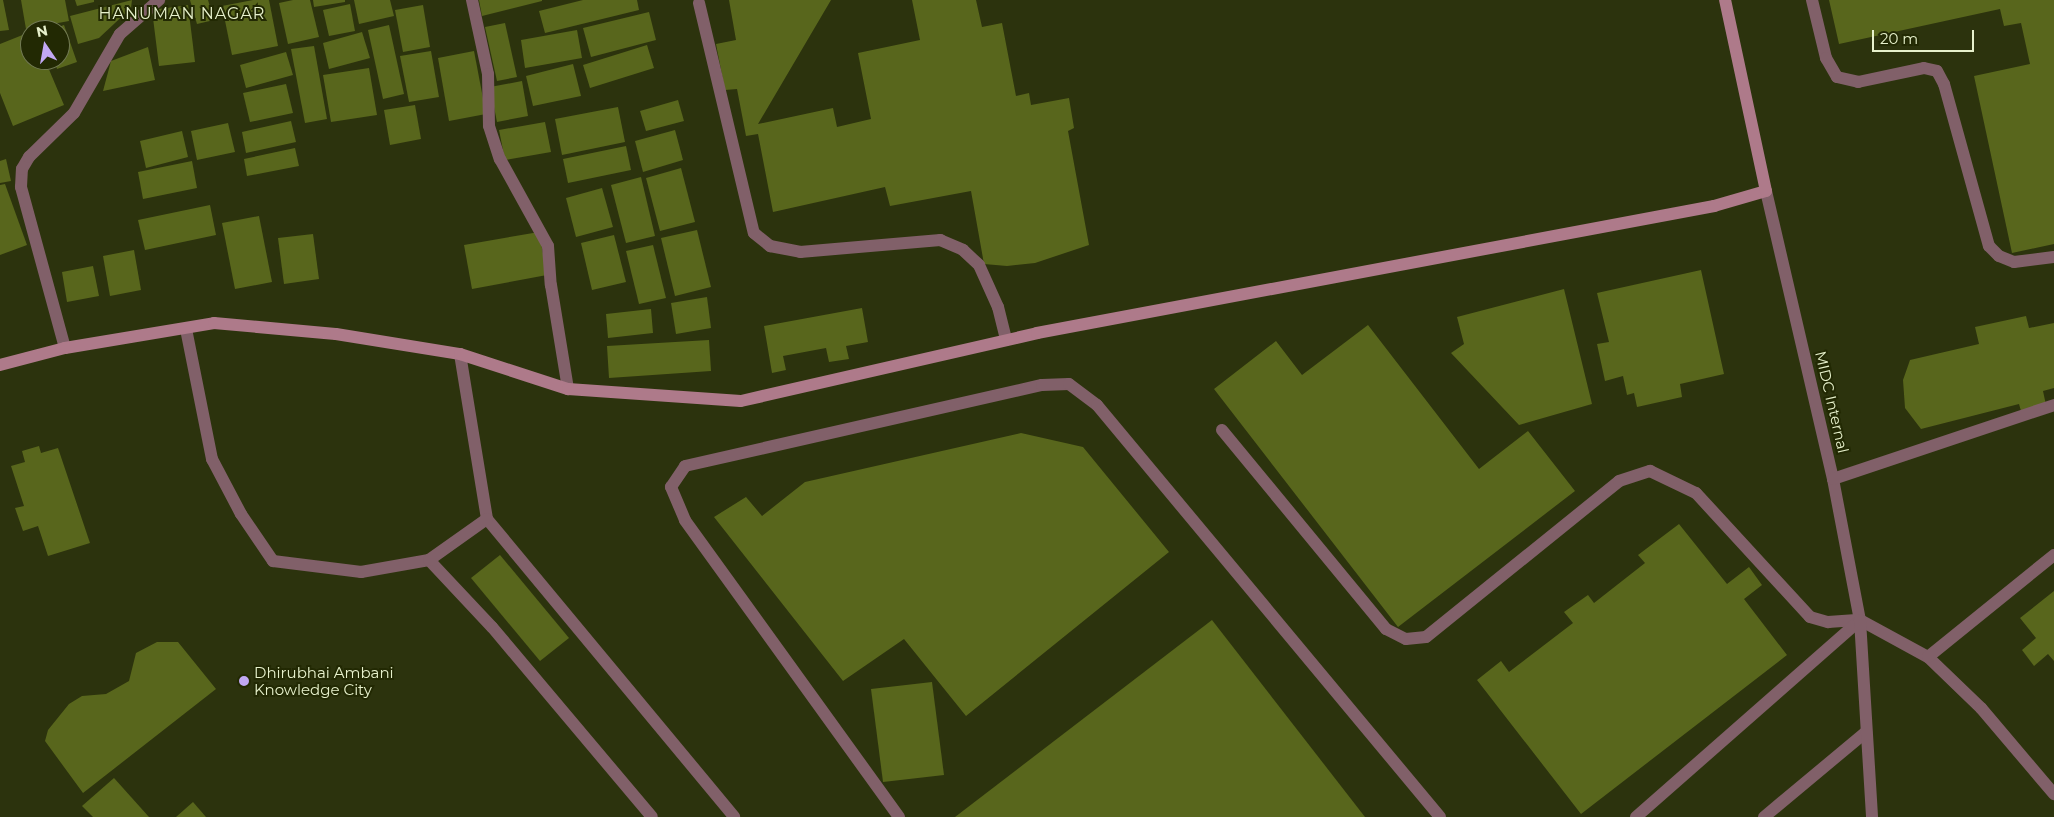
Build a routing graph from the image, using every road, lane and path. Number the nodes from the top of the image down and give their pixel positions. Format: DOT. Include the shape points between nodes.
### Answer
graph roads {
  1 [pos="159,0"];
  2 [pos="472,0"];
  3 [pos="1725,0"];
  4 [pos="1812,0"];
  5 [pos="699,3"];
  6 [pos="1766,191"];
  7 [pos="2054,257"];
  8 [pos="186,328"];
  9 [pos="1006,340"];
  10 [pos="65,348"];
  11 [pos="460,354"];
  12 [pos="0,365"];
  13 [pos="568,389"];
  14 [pos="2054,405"];
  15 [pos="1222,430"];
  16 [pos="1833,479"];
  17 [pos="487,519"];
  18 [pos="2054,555"];
  19 [pos="429,560"];
  20 [pos="1860,620"];
  21 [pos="1928,657"];
  22 [pos="1866,732"];
  23 [pos="2054,794"];
  24 [pos="652,817"];
  25 [pos="734,817"];
  26 [pos="899,817"];
  27 [pos="1440,817"];
  28 [pos="1636,817"];
  29 [pos="1764,817"];
  30 [pos="1872,817"];
  1 -- 10 [label="street" via="120,34 74,113 29,157 22,170 21,187"];
  2 -- 13 [label="street" via="488,74 488,126 500,159 548,246 550,285"];
  3 -- 6 [label="street, MIDC Internal"];
  4 -- 7 [label="street" via="1826,58 1837,77 1858,82 1924,68 1937,72 1944,84 1989,246 1999,256 2014,262"];
  5 -- 9 [label="street" via="754,233 770,246 800,252 940,240 962,250 978,265 998,307"];
  6 -- 9 [label="street" via="1714,206"];
  6 -- 16 [label="street, MIDC Internal"];
  8 -- 10 [label="street"];
  8 -- 11 [label="street" via="214,322 336,334"];
  8 -- 19 [label="street" via="212,459 241,514 274,561 362,572"];
  9 -- 13 [label="street" via="741,401"];
  10 -- 12 [label="street"];
  11 -- 13 [label="street"];
  11 -- 17 [label="street"];
  14 -- 16 [label="street"];
  15 -- 20 [label="street" via="1386,629 1406,639 1426,637 1620,481 1650,471 1696,493 1810,617 1828,622"];
  16 -- 20 [label="street, MIDC Internal"];
  17 -- 19 [label="street"];
  17 -- 25 [label="street"];
  18 -- 21 [label="street"];
  19 -- 24 [label="street" via="492,627"];
  20 -- 21 [label="street"];
  20 -- 22 [label="street, MIDC Internal"];
  20 -- 28 [label="street"];
  21 -- 23 [label="street" via="1981,708"];
  22 -- 29 [label="street"];
  22 -- 30 [label="street, MIDC Internal"];
  26 -- 27 [label="street" via="685,520 671,487 685,466 1042,385 1069,384 1097,405"];
}
